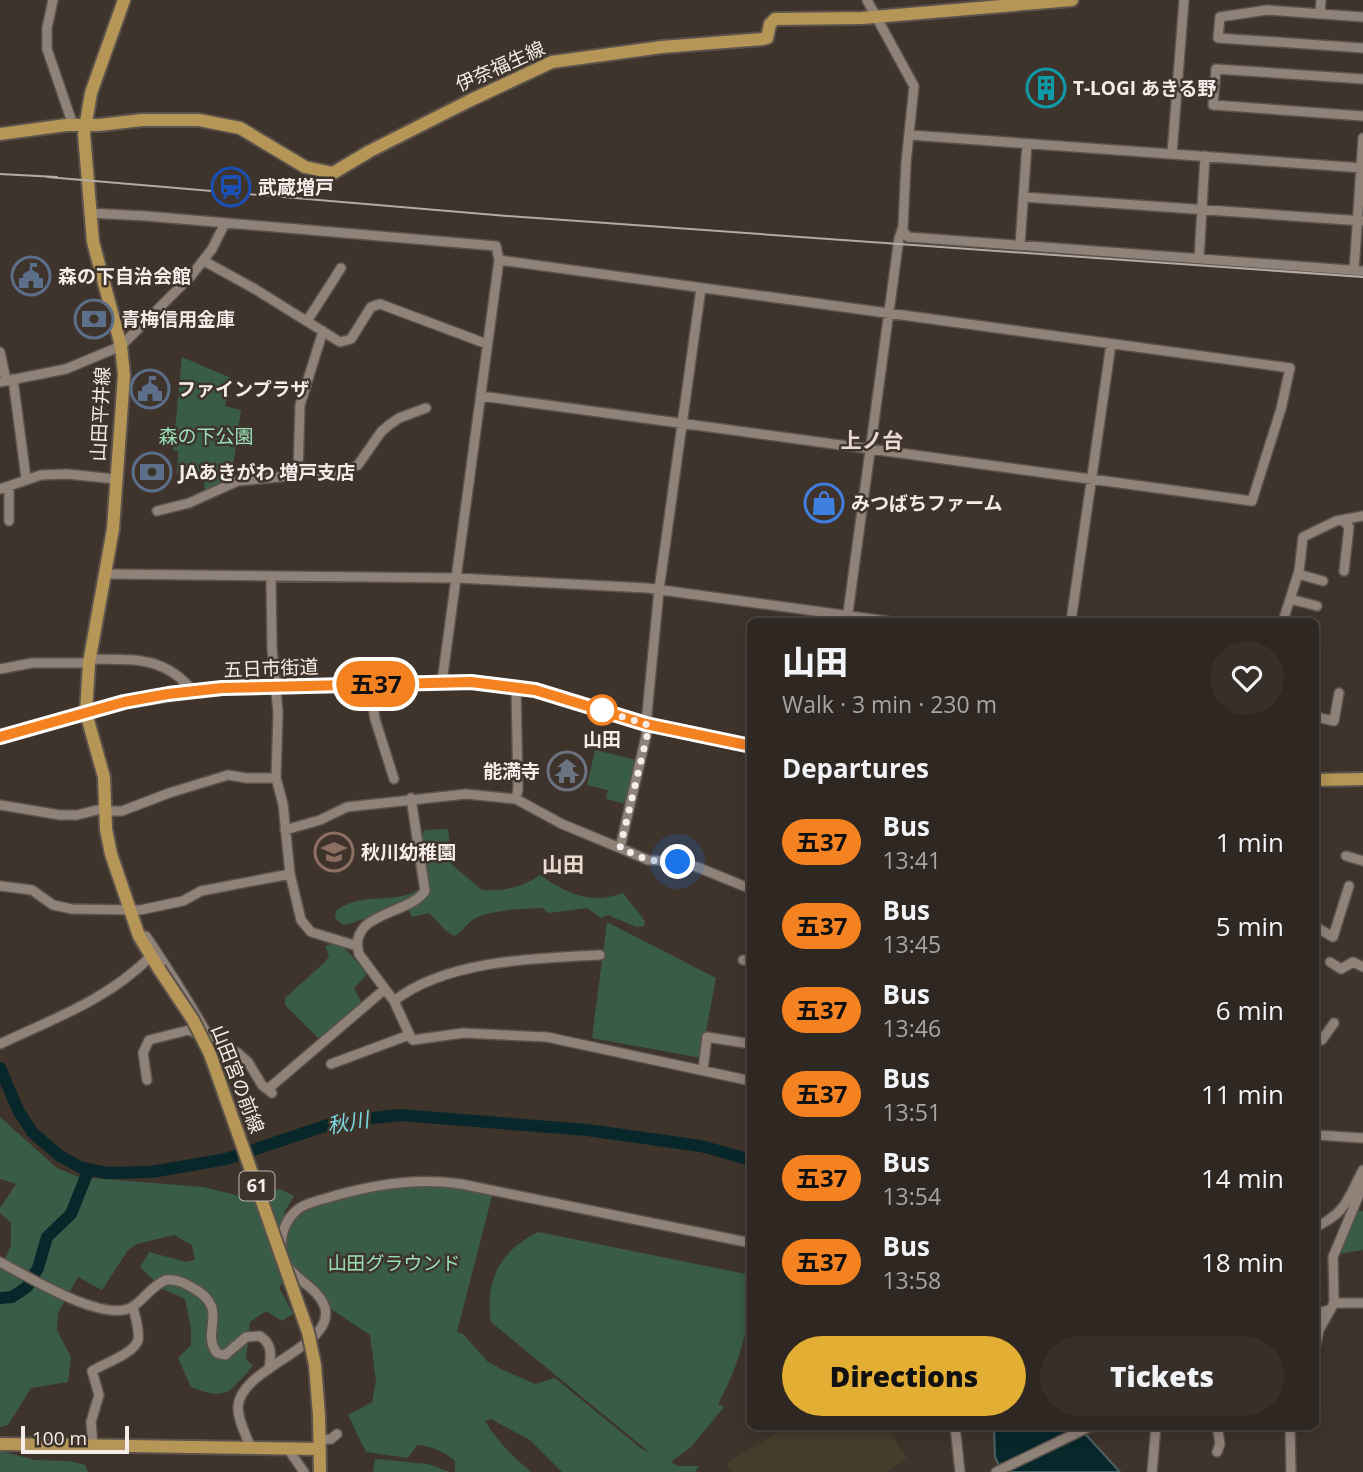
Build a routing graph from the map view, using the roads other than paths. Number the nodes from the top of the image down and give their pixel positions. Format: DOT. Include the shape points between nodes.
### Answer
graph roads {
  1 [pos="53,0"];
  2 [pos="122,0"];
  3 [pos="867,0"];
  4 [pos="1072,0"];
  5 [pos="1184,0"];
  6 [pos="1321,0"];
  7 [pos="1266,5"];
  8 [pos="1320,14"];
  9 [pos="874,17"];
  10 [pos="1363,17"];
  11 [pos="1363,48"];
  12 [pos="1363,79"];
  13 [pos="1363,116"];
  14 [pos="79,125"];
  15 [pos="0,134"];
  16 [pos="910,135"];
  17 [pos="1363,138"];
  18 [pos="1027,144"];
  19 [pos="1172,154"];
  20 [pos="1205,156"];
  21 [pos="1362,168"];
  22 [pos="1023,197"];
  23 [pos="1202,209"];
  24 [pos="89,213"];
  25 [pos="1360,221"];
  26 [pos="225,223"];
  27 [pos="902,230"];
  28 [pos="1020,245"];
  29 [pos="1199,259"];
  30 [pos="499,260"];
  31 [pos="204,261"];
  32 [pos="341,268"];
  33 [pos="1359,271"];
  34 [pos="701,288"];
  35 [pos="888,313"];
  36 [pos="307,321"];
  37 [pos="323,331"];
  38 [pos="487,344"];
  39 [pos="1111,344"];
  40 [pos="121,346"];
  41 [pos="0,352"];
  42 [pos="6,380"];
  43 [pos="481,396"];
  44 [pos="426,408"];
  45 [pos="682,424"];
  46 [pos="870,449"];
  47 [pos="298,473"];
  48 [pos="26,478"];
  49 [pos="116,479"];
  50 [pos="1092,479"];
  51 [pos="5,487"];
  52 [pos="157,511"];
  53 [pos="1363,516"];
  54 [pos="1343,520"];
  55 [pos="9,521"];
  56 [pos="1344,571"];
  57 [pos="105,574"];
  58 [pos="1298,574"];
  59 [pos="271,577"];
  60 [pos="456,578"];
  61 [pos="1323,581"];
  62 [pos="659,590"];
  63 [pos="1290,599"];
  64 [pos="1317,606"];
  65 [pos="841,618"];
  66 [pos="847,618"];
  67 [pos="1072,618"];
  68 [pos="1284,618"];
  69 [pos="89,661"];
  70 [pos="0,668"];
  71 [pos="442,682"];
  72 [pos="369,684"];
  73 [pos="516,686"];
  74 [pos="275,687"];
  75 [pos="192,691"];
  76 [pos="1339,693"];
  77 [pos="86,713"];
  78 [pos="1319,718"];
  79 [pos="646,724"];
  80 [pos="0,737"];
  81 [pos="747,745"];
  82 [pos="276,778"];
  83 [pos="394,779"];
  84 [pos="1363,779"];
  85 [pos="1319,780"];
  86 [pos="411,799"];
  87 [pos="516,799"];
  88 [pos="0,805"];
  89 [pos="105,810"];
  90 [pos="285,830"];
  91 [pos="620,848"];
  92 [pos="1346,856"];
  93 [pos="1363,861"];
  94 [pos="290,874"];
  95 [pos="0,886"];
  96 [pos="1349,886"];
  97 [pos="747,887"];
  98 [pos="129,910"];
  99 [pos="1319,929"];
  100 [pos="139,936"];
  101 [pos="357,946"];
  102 [pos="600,955"];
  103 [pos="150,956"];
  104 [pos="1330,962"];
  105 [pos="1363,967"];
  106 [pos="385,989"];
  107 [pos="394,1001"];
  108 [pos="1334,1023"];
  109 [pos="409,1035"];
  110 [pos="1322,1040"];
  111 [pos="211,1041"];
  112 [pos="747,1043"];
  113 [pos="0,1044"];
  114 [pos="331,1063"];
  115 [pos="703,1070"];
  116 [pos="747,1079"];
  117 [pos="147,1080"];
  118 [pos="1319,1136"];
  119 [pos="1363,1138"];
  120 [pos="1363,1170"];
  121 [pos="1363,1185"];
  122 [pos="1319,1226"];
  123 [pos="747,1242"];
  124 [pos="1,1263"];
  125 [pos="1363,1303"];
  126 [pos="133,1307"];
  127 [pos="1332,1307"];
  128 [pos="1319,1312"];
  129 [pos="1319,1330"];
  130 [pos="269,1369"];
  131 [pos="955,1430"];
  132 [pos="1083,1430"];
  133 [pos="1156,1430"];
  134 [pos="1218,1430"];
  135 [pos="1290,1430"];
  136 [pos="337,1434"];
  137 [pos="0,1444"];
  138 [pos="320,1444"];
  139 [pos="93,1446"];
  140 [pos="251,1448"];
  141 [pos="288,1448"];
  142 [pos="1217,1452"];
  143 [pos="303,1472"];
  144 [pos="320,1472"];
  145 [pos="960,1472"];
  146 [pos="996,1472"];
  147 [pos="1152,1472"];
  148 [pos="1291,1472"];
  1 -- 14 [label="street" via="47,50"];
  2 -- 14 [label="main road, 山田平井線"];
  3 -- 9 [label="street"];
  4 -- 9 [label="main road, 伊奈福生線"];
  5 -- 19 [label="street"];
  6 -- 8 [label="street"];
  7 -- 8 [label="street"];
  7 -- 11 [label="street" via="1220,18 1218,38"];
  8 -- 10 [label="street"];
  9 -- 14 [label="main road, 伊奈福生線" via="775,19 763,39 552,62 333,173 309,169 258,137 220,123 179,119"];
  9 -- 16 [label="street" via="914,86"];
  12 -- 13 [label="street" via="1216,69 1213,105"];
  14 -- 15 [label="main road, 伊奈福生線"];
  14 -- 24 [label="main road, 山田平井線"];
  16 -- 18 [label="street"];
  16 -- 27 [label="street"];
  17 -- 21 [label="street"];
  18 -- 19 [label="street"];
  18 -- 22 [label="street"];
  19 -- 20 [label="street"];
  20 -- 21 [label="street"];
  20 -- 23 [label="street"];
  21 -- 25 [label="street"];
  22 -- 23 [label="street"];
  22 -- 28 [label="street"];
  23 -- 25 [label="street"];
  23 -- 29 [label="street"];
  24 -- 26 [label="street"];
  24 -- 40 [label="main road, 山田平井線"];
  25 -- 33 [label="street"];
  26 -- 30 [label="street" via="496,246"];
  26 -- 31 [label="street"];
  27 -- 28 [label="street" via="908,237"];
  27 -- 35 [label="street"];
  28 -- 29 [label="street"];
  29 -- 33 [label="street"];
  30 -- 34 [label="street"];
  30 -- 38 [label="street"];
  31 -- 36 [label="street"];
  31 -- 40 [label="street"];
  32 -- 36 [label="street"];
  34 -- 35 [label="street"];
  34 -- 45 [label="street"];
  35 -- 39 [label="street"];
  35 -- 46 [label="street"];
  36 -- 37 [label="street"];
  37 -- 38 [label="street" via="340,342 347,341 370,307 380,304"];
  37 -- 47 [label="street" via="300,405"];
  38 -- 43 [label="street"];
  39 -- 50 [label="street"];
  39 -- 50 [label="street" via="1290,368 1252,500"];
  40 -- 42 [label="street" via="66,369"];
  40 -- 49 [label="main road, 山田平井線" via="124,375"];
  41 -- 42 [label="street"];
  42 -- 48 [label="street"];
  43 -- 45 [label="street"];
  43 -- 60 [label="street"];
  44 -- 47 [label="street" via="389,425 358,465 346,471"];
  45 -- 46 [label="street"];
  45 -- 62 [label="street"];
  46 -- 50 [label="street"];
  46 -- 66 [label="street"];
  47 -- 52 [label="street" via="238,481 190,503"];
  48 -- 49 [label="street" via="67,474"];
  48 -- 51 [label="street"];
  49 -- 57 [label="main road, 山田平井線"];
  50 -- 67 [label="street"];
  51 -- 55 [label="street"];
  53 -- 54 [label="street"];
  54 -- 56 [label="street" via="1349,527"];
  54 -- 58 [label="street" via="1303,537"];
  57 -- 59 [label="street"];
  57 -- 69 [label="main road, 山田平井線"];
  58 -- 61 [label="street"];
  58 -- 63 [label="street"];
  59 -- 60 [label="street"];
  59 -- 74 [label="street"];
  60 -- 62 [label="street"];
  60 -- 71 [label="street"];
  62 -- 65 [label="street"];
  62 -- 79 [label="street"];
  63 -- 64 [label="street"];
  63 -- 68 [label="street"];
  69 -- 70 [label="street"];
  69 -- 75 [label="street" via="151,662 180,675"];
  69 -- 77 [label="main road, 山田平井線"];
  71 -- 72 [label="main road, 五日市街道"];
  71 -- 73 [label="main road, 五日市街道"];
  72 -- 74 [label="main road, 五日市街道"];
  72 -- 83 [label="street"];
  73 -- 79 [label="main road, 五日市街道"];
  73 -- 87 [label="street"];
  74 -- 75 [label="main road, 五日市街道"];
  74 -- 82 [label="street"];
  75 -- 77 [label="main road, 五日市街道"];
  76 -- 78 [label="street" via="1334,721"];
  77 -- 80 [label="main road, 五日市街道"];
  77 -- 89 [label="main road, 山田宮の前線 / 61" via="104,777"];
  79 -- 81 [label="main road, 五日市街道"];
  79 -- 91 [label="street" via="648,732"];
  82 -- 89 [label="street" via="228,775 122,811"];
  82 -- 90 [label="street"];
  84 -- 85 [label="main road"];
  86 -- 87 [label="street" via="466,794"];
  86 -- 90 [label="street" via="347,807"];
  86 -- 101 [label="street" via="425,891 366,925"];
  87 -- 91 [label="street"];
  88 -- 89 [label="street" via="60,816"];
  89 -- 98 [label="main road, 山田宮の前線 / 61" via="108,846"];
  90 -- 94 [label="street"];
  91 -- 97 [label="street" via="648,860 697,867"];
  92 -- 93 [label="street"];
  94 -- 98 [label="street"];
  94 -- 101 [label="street" via="306,927"];
  95 -- 98 [label="street" via="32,890 53,905 72,909"];
  96 -- 99 [label="street" via="1333,937"];
  98 -- 100 [label="main road, 山田宮の前線 / 61"];
  100 -- 103 [label="main road, 山田宮の前線 / 61"];
  100 -- 111 [label="street" via="146,936 160,956"];
  101 -- 106 [label="street"];
  102 -- 107 [label="street" via="493,963 411,988"];
  103 -- 113 [label="street" via="107,993"];
  103 -- 138 [label="main road, 山田宮の前線 / 61, bridge" via="197,1026 216,1070 308,1332 316,1370"];
  104 -- 105 [label="street" via="1341,969 1353,962"];
  106 -- 107 [label="street"];
  106 -- 111 [label="street" via="270,1091 238,1052"];
  107 -- 109 [label="street"];
  108 -- 110 [label="street"];
  109 -- 114 [label="street"];
  109 -- 115 [label="street" via="413,1040 463,1033 547,1037"];
  111 -- 117 [label="street" via="186,1030 149,1040 143,1053"];
  112 -- 115 [label="street" via="708,1037"];
  115 -- 116 [label="street"];
  118 -- 119 [label="street"];
  120 -- 122 [label="street" via="1349,1202"];
  121 -- 127 [label="street" via="1332,1262"];
  123 -- 130 [label="street" via="442,1182 344,1193 302,1207 286,1224 281,1244 285,1261 320,1299 325,1318 316,1335"];
  124 -- 126 [label="street" via="96,1309"];
  125 -- 127 [label="street"];
  126 -- 130 [label="street" via="166,1280 193,1288 212,1308 212,1347 217,1353 225,1355 246,1337 260,1336 269,1344"];
  126 -- 139 [label="street" via="137,1343 92,1371 99,1395 90,1422"];
  127 -- 128 [label="street"];
  127 -- 129 [label="street"];
  130 -- 140 [label="street" via="247,1387 239,1402"];
  131 -- 145 [label="street"];
  132 -- 146 [label="street"];
  133 -- 147 [label="street"];
  134 -- 142 [label="street"];
  135 -- 148 [label="street"];
  136 -- 138 [label="street"];
  137 -- 139 [label="main road"];
  138 -- 141 [label="main road"];
  138 -- 144 [label="main road, 山田宮の前線 / 61"];
  139 -- 140 [label="main road"];
  140 -- 141 [label="main road"];
  141 -- 143 [label="street"];
}
